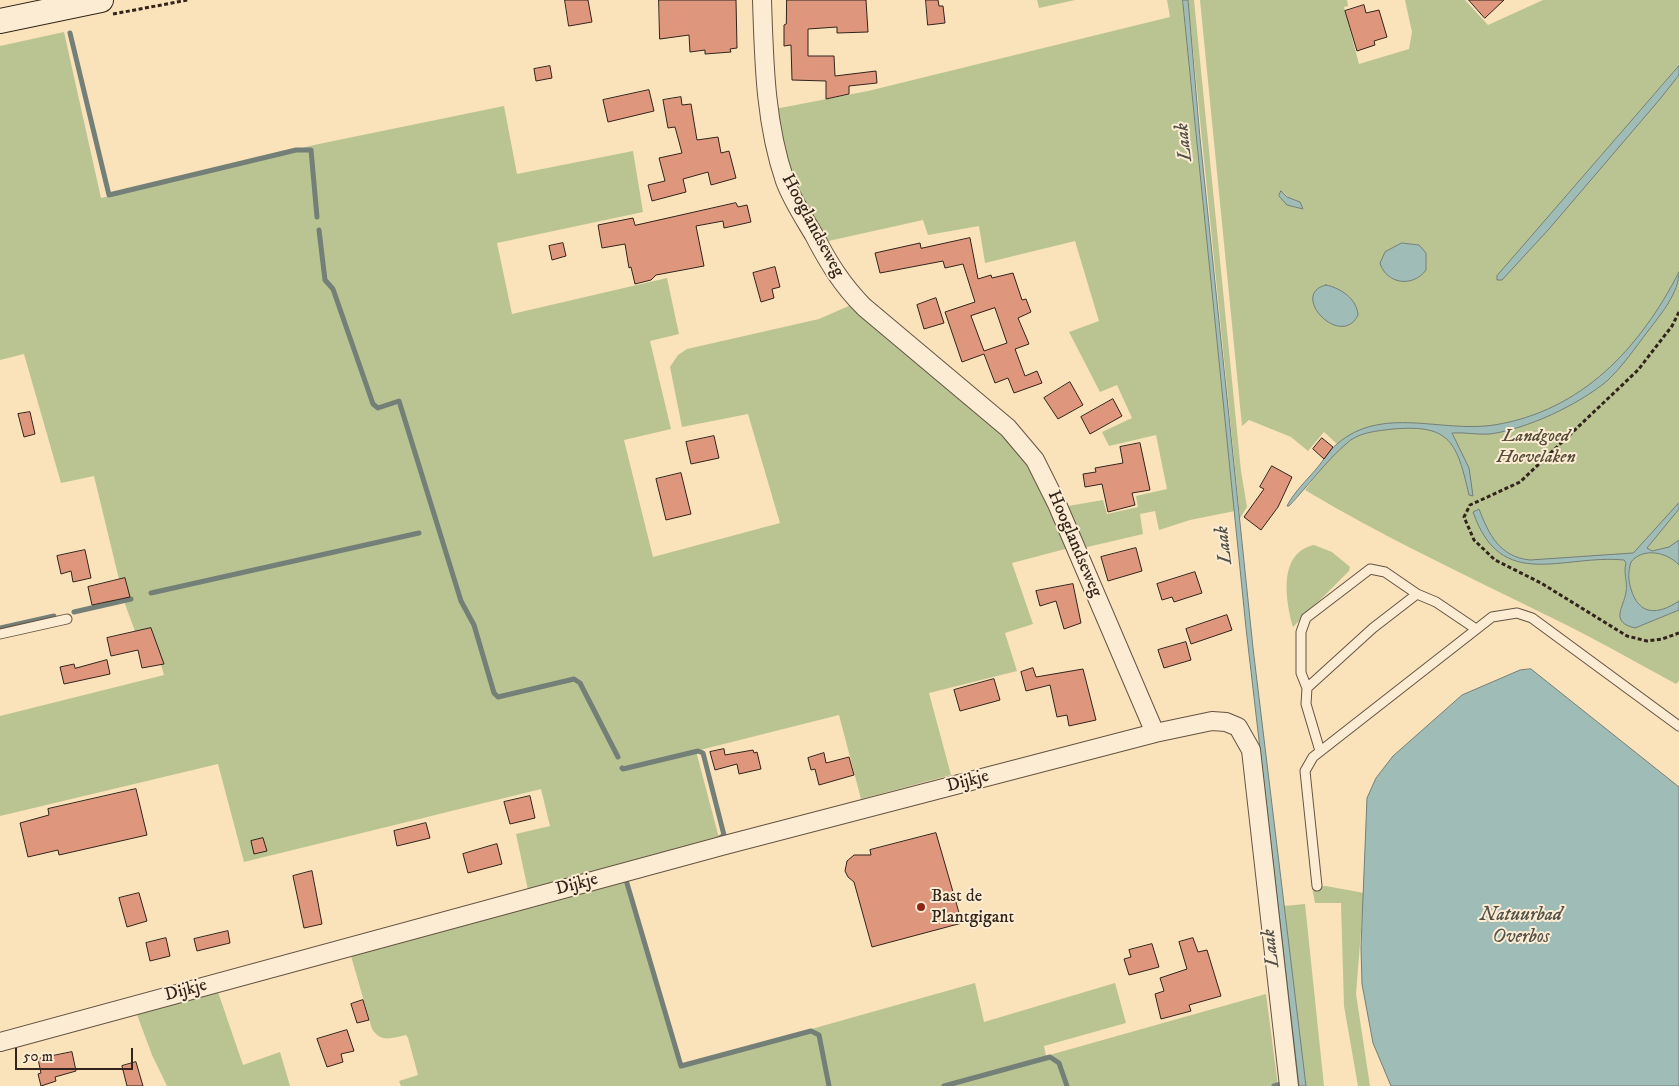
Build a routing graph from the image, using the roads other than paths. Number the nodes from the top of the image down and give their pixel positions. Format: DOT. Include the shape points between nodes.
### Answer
graph roads {
  1 [pos="101,0"];
  2 [pos="762,0"];
  3 [pos="0,21"];
  4 [pos="1417,594"];
  5 [pos="66,619"];
  6 [pos="1476,629"];
  7 [pos="0,634"];
  8 [pos="1307,688"];
  9 [pos="1679,726"];
  10 [pos="1155,733"];
  11 [pos="1320,751"];
  12 [pos="1317,886"];
  13 [pos="0,1042"];
  14 [pos="1289,1086"];
  1 -- 3 [label="main road"];
  2 -- 10 [label="street, Hooglandseweg" via="765,73 773,134 786,183 800,210 843,286 1008,428 1036,460"];
  4 -- 6 [label="lane" via="1436,602"];
  4 -- 8 [label="lane" via="1373,628"];
  4 -- 8 [label="lane" via="1385,572 1370,568 1306,618 1301,632 1300,673"];
  5 -- 7 [label="lane"];
  6 -- 9 [label="lane" via="1492,617 1517,613 1532,618"];
  6 -- 11 [label="lane"];
  8 -- 11 [label="lane" via="1306,704"];
  10 -- 13 [label="street, Dijkje" via="716,847"];
  10 -- 14 [label="street" via="1218,721 1238,728 1248,741"];
  11 -- 12 [label="lane" via="1305,771"];
}
